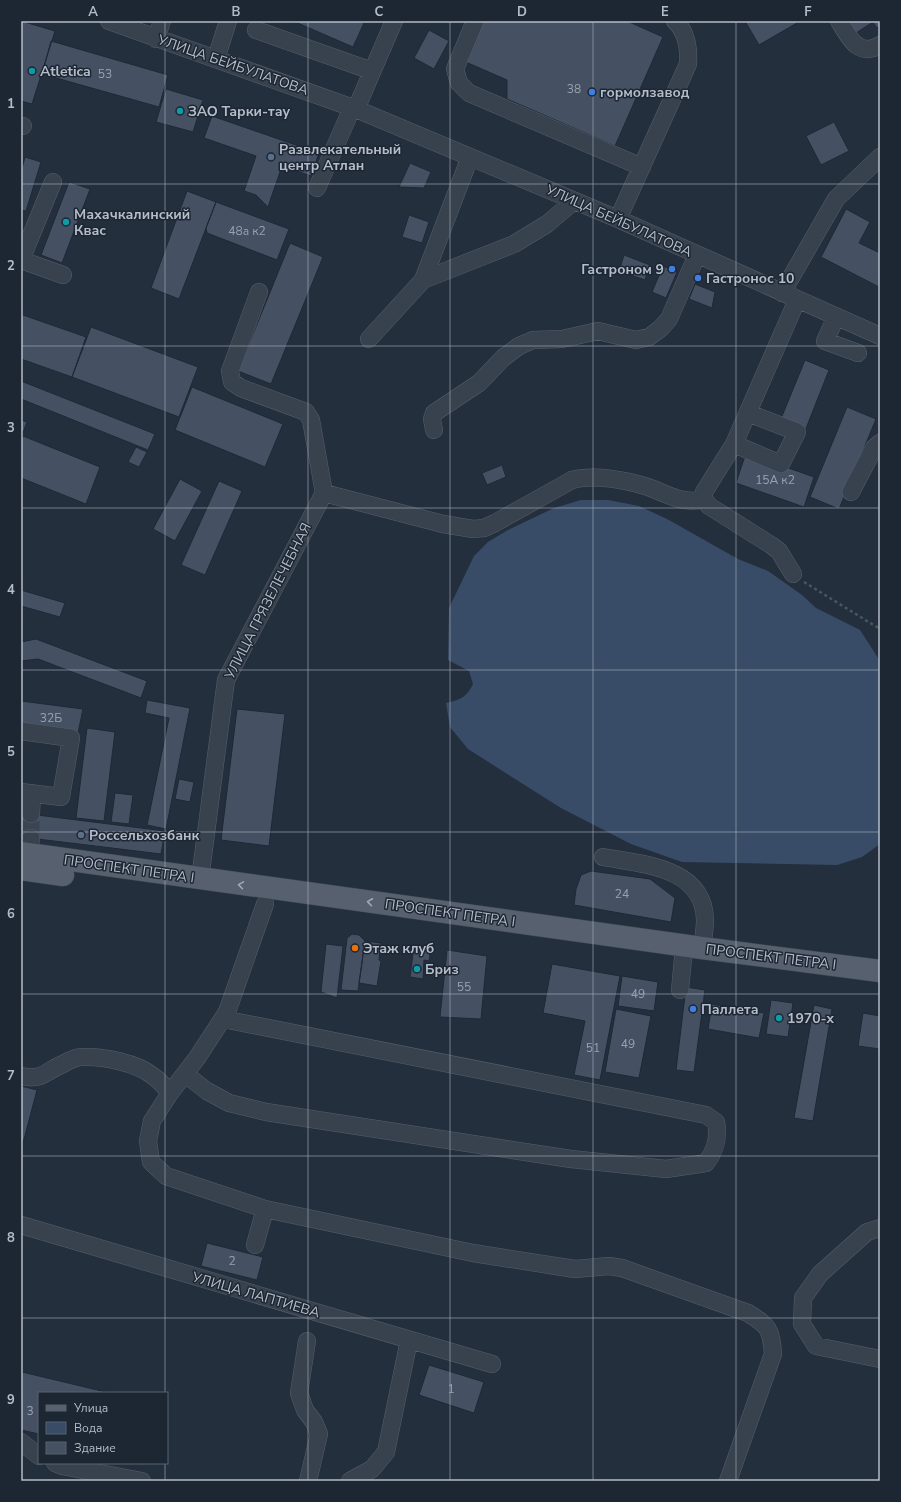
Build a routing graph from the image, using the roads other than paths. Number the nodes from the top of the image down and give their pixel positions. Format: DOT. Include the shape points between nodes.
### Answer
graph roads {
  1 [pos="109,21"];
  2 [pos="162,21"];
  3 [pos="228,21"];
  4 [pos="394,21"];
  5 [pos="475,21"];
  6 [pos="675,21"];
  7 [pos="839,21"];
  8 [pos="256,30"];
  9 [pos="156,39"];
  10 [pos="880,45"];
  11 [pos="216,59"];
  12 [pos="372,72"];
  13 [pos="354,108"];
  14 [pos="470,157"];
  15 [pos="880,157"];
  16 [pos="642,168"];
  17 [pos="53,182"];
  18 [pos="317,188"];
  19 [pos="574,201"];
  20 [pos="618,220"];
  21 [pos="697,255"];
  22 [pos="21,260"];
  23 [pos="63,275"];
  24 [pos="423,280"];
  25 [pos="259,292"];
  26 [pos="789,296"];
  27 [pos="836,317"];
  28 [pos="880,336"];
  29 [pos="369,339"];
  30 [pos="858,353"];
  31 [pos="748,413"];
  32 [pos="434,430"];
  33 [pos="880,443"];
  34 [pos="734,444"];
  35 [pos="324,492"];
  36 [pos="851,492"];
  37 [pos="704,499"];
  38 [pos="793,574"];
  39 [pos="21,731"];
  40 [pos="27,793"];
  41 [pos="31,814"];
  42 [pos="25,854"];
  43 [pos="603,857"];
  44 [pos="200,879"];
  45 [pos="265,904"];
  46 [pos="702,948"];
  47 [pos="683,958"];
  48 [pos="880,971"];
  49 [pos="880,984"];
  50 [pos="680,990"];
  51 [pos="223,1019"];
  52 [pos="185,1074"];
  53 [pos="21,1076"];
  54 [pos="170,1093"];
  55 [pos="265,1209"];
  56 [pos="21,1225"];
  57 [pos="880,1228"];
  58 [pos="255,1244"];
  59 [pos="409,1340"];
  60 [pos="307,1341"];
  61 [pos="880,1359"];
  62 [pos="492,1364"];
  63 [pos="21,1442"];
  64 [pos="38,1455"];
  65 [pos="57,1464"];
  66 [pos="142,1481"];
  67 [pos="308,1481"];
  68 [pos="350,1481"];
  69 [pos="728,1481"];
  1 -- 9 [label="street, УЛИЦА БЕЙБУЛАТОВА"];
  2 -- 9 [label="street"];
  3 -- 11 [label="street"];
  4 -- 12 [label="street"];
  5 -- 16 [label="street" via="455,69 459,83 468,93"];
  6 -- 16 [label="street" via="689,45 688,64"];
  7 -- 10 [label="street" via="852,41 861,48 872,50"];
  8 -- 12 [label="street"];
  9 -- 11 [label="street, УЛИЦА БЕЙБУЛАТОВА"];
  11 -- 13 [label="street, УЛИЦА БЕЙБУЛАТОВА"];
  12 -- 13 [label="street"];
  13 -- 14 [label="street, УЛИЦА БЕЙБУЛАТОВА"];
  13 -- 18 [label="street"];
  14 -- 19 [label="street, УЛИЦА БЕЙБУЛАТОВА"];
  14 -- 24 [label="street"];
  15 -- 26 [label="street" via="836,199"];
  16 -- 20 [label="street"];
  17 -- 22 [label="street"];
  19 -- 20 [label="street, УЛИЦА БЕЙБУЛАТОВА"];
  19 -- 24 [label="street" via="547,224 514,244"];
  20 -- 21 [label="street, УЛИЦА БЕЙБУЛАТОВА"];
  21 -- 26 [label="street, УЛИЦА БЕЙБУЛАТОВА"];
  21 -- 32 [label="street" via="669,319 649,337 636,340 598,331 562,339 528,342 503,358 479,383 434,413"];
  22 -- 23 [label="street"];
  24 -- 29 [label="street"];
  25 -- 35 [label="street" via="230,371 232,382 241,388 306,412 312,420"];
  26 -- 27 [label="street, УЛИЦА БЕЙБУЛАТОВА"];
  26 -- 31 [label="street"];
  27 -- 28 [label="street, УЛИЦА БЕЙБУЛАТОВА"];
  27 -- 30 [label="street" via="825,341"];
  31 -- 34 [label="street"];
  31 -- 34 [label="street" via="797,432 781,464"];
  33 -- 36 [label="street" via="874,448"];
  34 -- 37 [label="street" via="704,492"];
  35 -- 37 [label="street" via="443,524 473,529 496,523 572,480 584,477 646,486 687,502"];
  35 -- 44 [label="street, УЛИЦА ГРЯЗЕЛЕЧЕБНАЯ" via="226,680"];
  37 -- 38 [label="street" via="709,506 780,551"];
  39 -- 40 [label="street" via="71,738 61,797"];
  40 -- 41 [label="street"];
  42 -- 44 [label="main road, ПРОСПЕКТ ПЕТРА I"];
  42 -- 45 [label="main road, ПРОСПЕКТ ПЕТРА I"];
  43 -- 46 [label="street" via="664,868 687,881 699,895 705,919"];
  46 -- 44 [label="main road, ПРОСПЕКТ ПЕТРА I, one-way"];
  45 -- 47 [label="main road, ПРОСПЕКТ ПЕТРА I"];
  45 -- 51 [label="street"];
  46 -- 48 [label="main road, ПРОСПЕКТ ПЕТРА I"];
  47 -- 49 [label="main road, ПРОСПЕКТ ПЕТРА I"];
  47 -- 50 [label="street"];
  51 -- 52 [label="street"];
  51 -- 52 [label="street" via="706,1115 716,1122 718,1135 714,1154 706,1163 666,1169 571,1159 266,1112 229,1103 207,1091"];
  52 -- 54 [label="street"];
  53 -- 54 [label="street" via="32,1079 61,1064 82,1057 110,1060 136,1066 153,1075"];
  54 -- 55 [label="street" via="152,1121 148,1141 151,1162 166,1176"];
  55 -- 58 [label="street"];
  55 -- 69 [label="street" via="481,1254 575,1269 609,1266 622,1268 748,1313 762,1322 772,1335 773,1354"];
  56 -- 59 [label="street, УЛИЦА ЛАПТИЕВА"];
  57 -- 61 [label="street" via="867,1232 820,1274 803,1298 802,1324 816,1346"];
  59 -- 62 [label="street, УЛИЦА ЛАПТИЕВА"];
  59 -- 68 [label="street" via="386,1452 372,1469"];
  60 -- 67 [label="street" via="299,1393 318,1434"];
  63 -- 64 [label="street"];
  65 -- 66 [label="street"];
}
